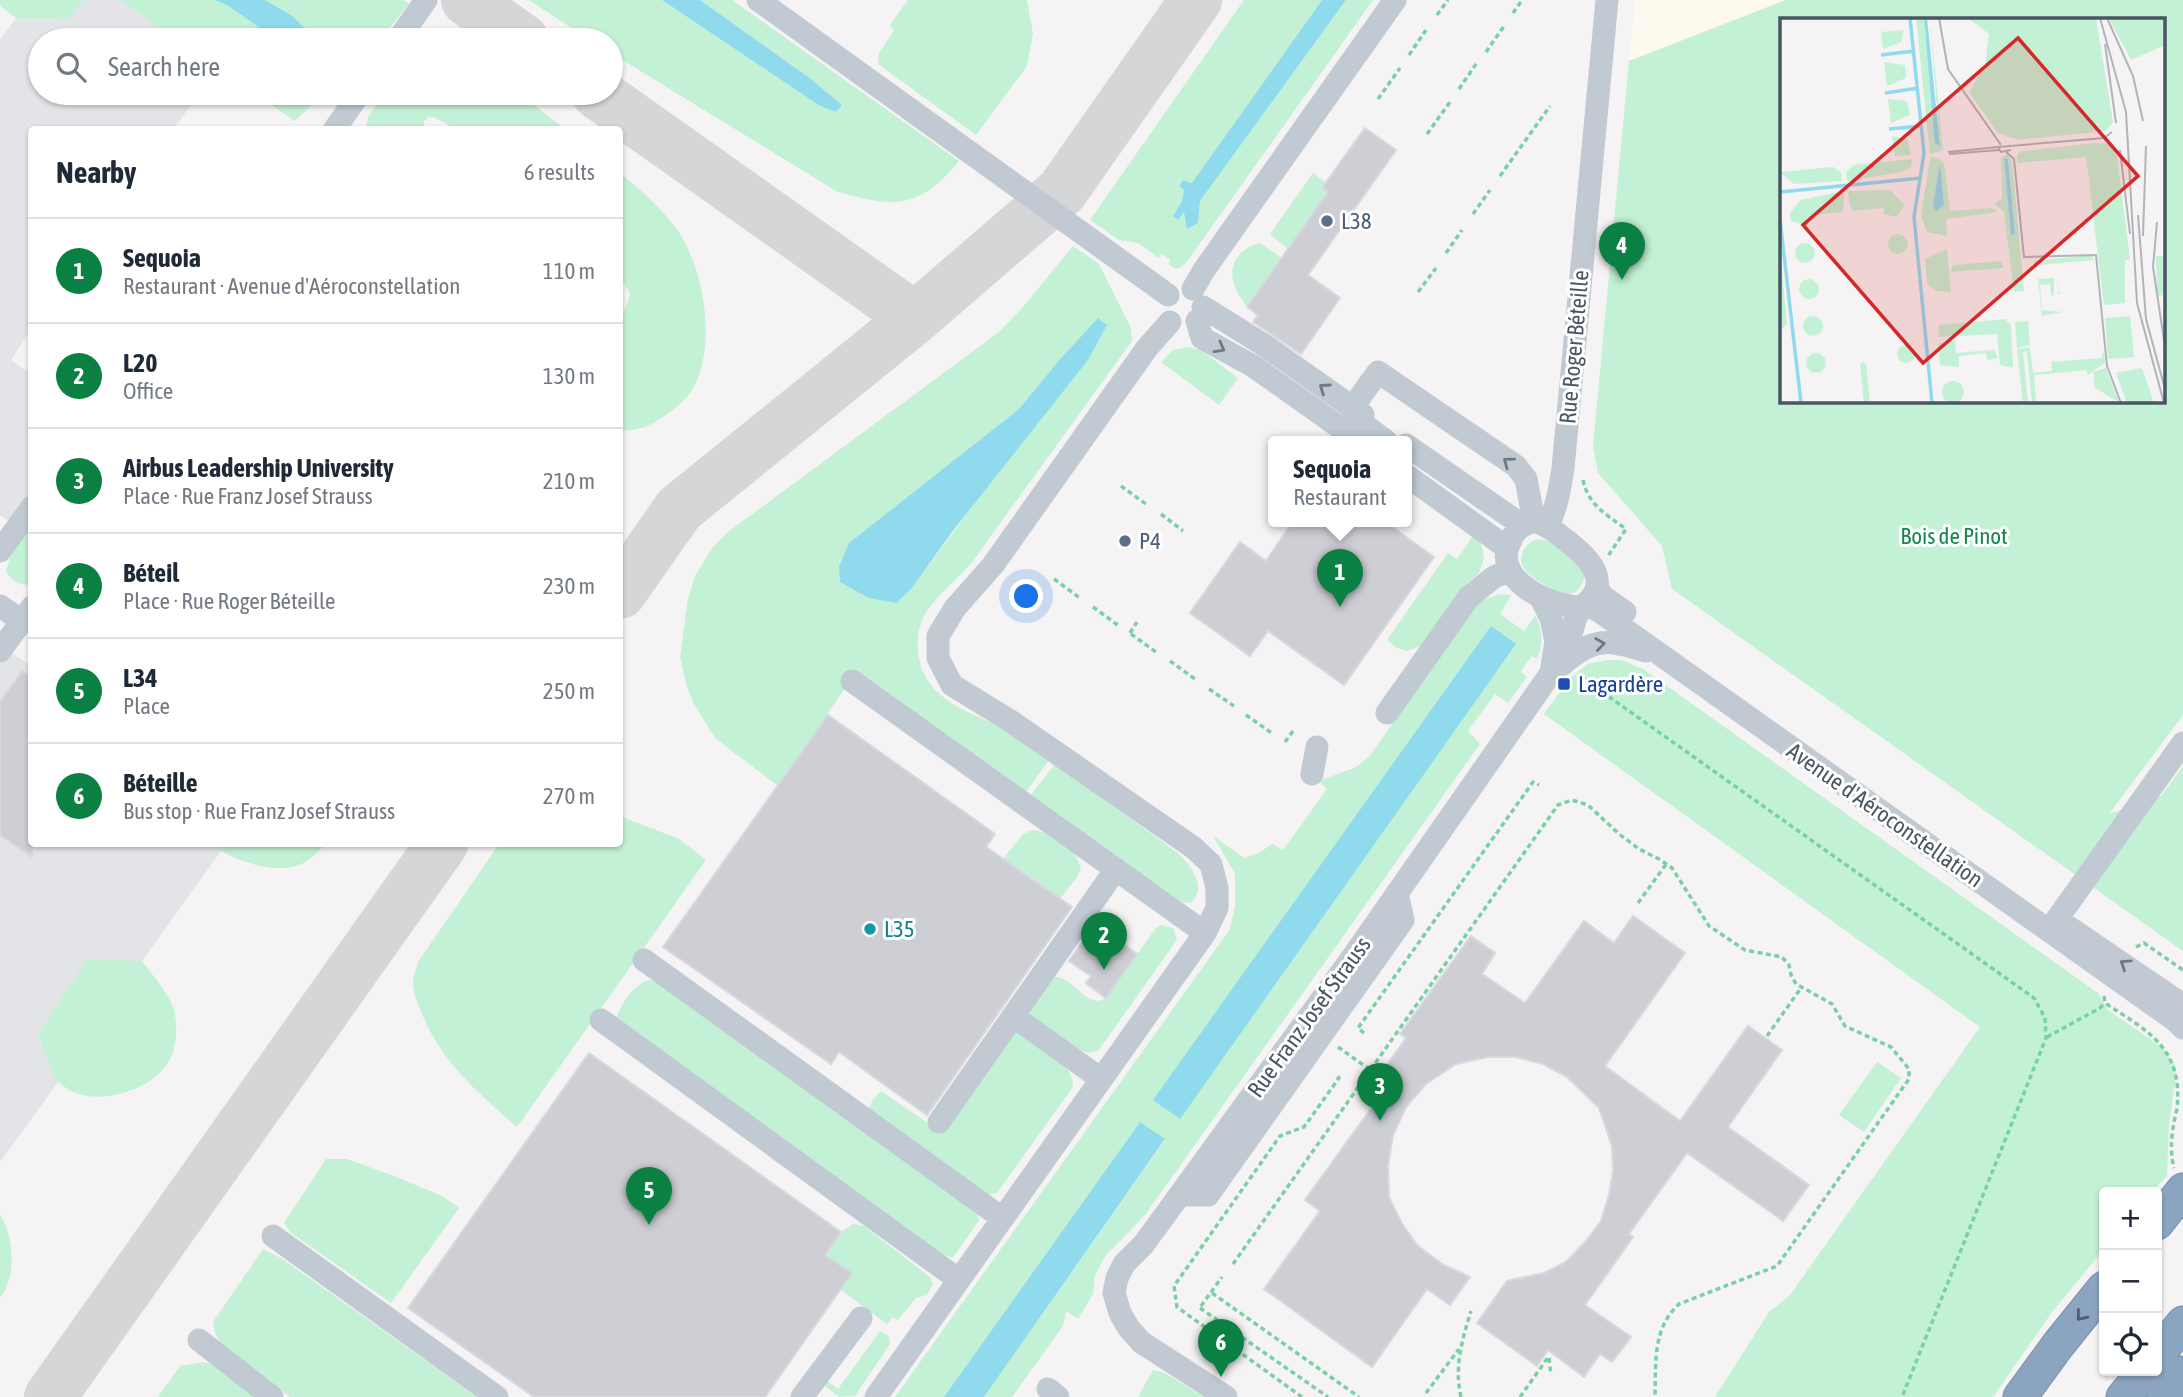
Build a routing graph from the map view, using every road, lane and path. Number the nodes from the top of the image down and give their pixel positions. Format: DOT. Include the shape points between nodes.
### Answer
graph roads {
  1 [pos="426,0"];
  2 [pos="758,0"];
  3 [pos="1395,0"];
  4 [pos="1448,0"];
  5 [pos="1522,0"];
  6 [pos="1607,0"];
  7 [pos="1513,13"];
  8 [pos="1437,15"];
  9 [pos="1504,26"];
  10 [pos="406,28"];
  11 [pos="1426,30"];
  12 [pos="1486,52"];
  13 [pos="1409,55"];
  14 [pos="1476,64"];
  15 [pos="1400,68"];
  16 [pos="1459,89"];
  17 [pos="1378,99"];
  18 [pos="1450,103"];
  19 [pos="352,105"];
  20 [pos="1550,106"];
  21 [pos="337,126"];
  22 [pos="1427,134"];
  23 [pos="1500,176"];
  24 [pos="1490,190"];
  25 [pos="1473,214"];
  26 [pos="1462,230"];
  27 [pos="1446,253"];
  28 [pos="1436,268"];
  29 [pos="1418,292"];
  30 [pos="1168,295"];
  31 [pos="1198,305"];
  32 [pos="1171,322"];
  33 [pos="1352,408"];
  34 [pos="1352,436"];
  35 [pos="1379,436"];
  36 [pos="1393,436"];
  37 [pos="1412,449"];
  38 [pos="1412,459"];
  39 [pos="1583,474"];
  40 [pos="1412,479"];
  41 [pos="1121,486"];
  42 [pos="1146,504"];
  43 [pos="28,512"];
  44 [pos="1161,514"];
  45 [pos="1465,518"];
  46 [pos="1535,524"];
  47 [pos="1183,531"];
  48 [pos="0,551"];
  49 [pos="1608,556"];
  50 [pos="1508,559"];
  51 [pos="1054,579"];
  52 [pos="1080,598"];
  53 [pos="1541,598"];
  54 [pos="1587,599"];
  55 [pos="0,606"];
  56 [pos="1093,607"];
  57 [pos="27,614"];
  58 [pos="1137,622"];
  59 [pos="1119,626"];
  60 [pos="0,651"];
  61 [pos="1156,652"];
  62 [pos="1657,653"];
  63 [pos="1170,661"];
  64 [pos="1563,669"];
  65 [pos="1195,679"];
  66 [pos="852,681"];
  67 [pos="1209,689"];
  68 [pos="1234,706"];
  69 [pos="1387,713"];
  70 [pos="1246,715"];
  71 [pos="1293,731"];
  72 [pos="1273,734"];
  73 [pos="1285,742"];
  74 [pos="2183,743"];
  75 [pos="1317,747"];
  76 [pos="1311,774"];
  77 [pos="1539,785"];
  78 [pos="1667,863"];
  79 [pos="1115,869"];
  80 [pos="1397,893"];
  81 [pos="1639,903"];
  82 [pos="2057,919"];
  83 [pos="1205,933"];
  84 [pos="2136,947"];
  85 [pos="644,960"];
  86 [pos="2183,970"];
  87 [pos="1801,988"];
  88 [pos="2183,1005"];
  89 [pos="1013,1016"];
  90 [pos="601,1020"];
  91 [pos="2183,1028"];
  92 [pos="1364,1033"];
  93 [pos="1321,1035"];
  94 [pos="1767,1037"];
  95 [pos="2046,1038"];
  96 [pos="1370,1070"];
  97 [pos="1334,1075"];
  98 [pos="1379,1076"];
  99 [pos="1101,1079"];
  100 [pos="939,1122"];
  101 [pos="2180,1183"];
  102 [pos="1180,1195"];
  103 [pos="2162,1214"];
  104 [pos="1002,1218"];
  105 [pos="273,1236"];
  106 [pos="1233,1264"];
  107 [pos="1222,1277"];
  108 [pos="959,1280"];
  109 [pos="1212,1293"];
  110 [pos="2099,1294"];
  111 [pos="1471,1311"];
  112 [pos="860,1318"];
  113 [pos="2183,1323"];
  114 [pos="199,1340"];
  115 [pos="1460,1347"];
  116 [pos="2162,1350"];
  117 [pos="2183,1373"];
  118 [pos="1551,1375"];
  119 [pos="2141,1376"];
  120 [pos="1426,1393"];
  121 [pos="804,1396"];
  122 [pos="272,1397"];
  123 [pos="497,1397"];
  124 [pos="876,1397"];
  125 [pos="1226,1397"];
  126 [pos="1301,1397"];
  127 [pos="1328,1397"];
  128 [pos="1359,1397"];
  129 [pos="1461,1397"];
  130 [pos="1520,1397"];
  131 [pos="1655,1397"];
  132 [pos="1902,1397"];
  133 [pos="2020,1397"];
  134 [pos="2123,1397"];
  135 [pos="2164,1397"];
  1 -- 10 [label="street"];
  2 -- 30 [label="street"];
  3 -- 31 [label="street" via="1203,270"];
  4 -- 8 [label="path"];
  5 -- 7 [label="path"];
  6 -- 46 [label="street, Rue Roger Béteille" via="1563,468 1554,512"];
  9 -- 12 [label="path"];
  11 -- 13 [label="path"];
  14 -- 16 [label="path"];
  15 -- 17 [label="path"];
  18 -- 22 [label="path"];
  19 -- 21 [label="street"];
  20 -- 23 [label="path"];
  24 -- 25 [label="path"];
  26 -- 27 [label="path"];
  28 -- 29 [label="path"];
  30 -- 31 [label="street" via="1184,286"];
  30 -- 32 [label="street" via="1164,310"];
  31 -- 32 [label="street" via="1190,325"];
  33 -- 31 [label="street, one-way"];
  31 -- 34 [label="street, one-way" via="1202,338 1253,366"];
  32 -- 83 [label="street" via="1147,348 993,565 955,608 938,636 938,657 952,685 1009,720 1211,864 1217,908"];
  33 -- 35 [label="street" via="1359,421"];
  33 -- 36 [label="street"];
  46 -- 33 [label="street, one-way" via="1526,480 1516,466 1378,372"];
  37 -- 46 [label="street"];
  38 -- 45 [label="street" via="1438,478"];
  39 -- 49 [label="path" via="1594,505 1626,529"];
  40 -- 45 [label="street"];
  41 -- 42 [label="path"];
  43 -- 48 [label="street"];
  44 -- 47 [label="path"];
  45 -- 50 [label="street"];
  46 -- 50 [label="street" via="1513,534"];
  46 -- 54 [label="street" via="1588,558 1597,575"];
  50 -- 53 [label="street" via="1527,588"];
  50 -- 69 [label="street" via="1469,597"];
  51 -- 52 [label="path"];
  53 -- 54 [label="street" via="1555,604"];
  53 -- 64 [label="street, Rue Franz Josef Strauss"];
  54 -- 62 [label="street, Avenue d'Aéroconstellation"];
  54 -- 64 [label="street"];
  54 -- 82 [label="street, Avenue d'Aéroconstellation" via="1602,596"];
  55 -- 57 [label="street"];
  56 -- 59 [label="path"];
  57 -- 60 [label="street"];
  58 -- 61 [label="path" via="1130,634"];
  64 -- 62 [label="street, one-way" via="1578,651 1601,642"];
  62 -- 91 [label="street, Avenue d'Aéroconstellation"];
  63 -- 65 [label="path"];
  64 -- 80 [label="street, Rue Franz Josef Strauss"];
  64 -- 95 [label="path" via="2034,998 2045,1018"];
  66 -- 79 [label="street"];
  67 -- 68 [label="path"];
  70 -- 72 [label="path"];
  71 -- 73 [label="path"];
  74 -- 82 [label="street"];
  75 -- 76 [label="street"];
  77 -- 92 [label="path" via="1533,782 1358,1028"];
  78 -- 81 [label="path"];
  78 -- 87 [label="path" via="1709,926 1745,950 1782,957"];
  78 -- 96 [label="path" via="1639,849 1588,804 1572,800 1558,805"];
  79 -- 83 [label="street"];
  79 -- 89 [label="street"];
  80 -- 93 [label="street" via="1403,920"];
  80 -- 102 [label="street, Rue Franz Josef Strauss"];
  88 -- 82 [label="street, Avenue d'Aéroconstellation, one-way"];
  83 -- 99 [label="street"];
  84 -- 86 [label="path" via="2144,943"];
  85 -- 104 [label="street"];
  87 -- 94 [label="path"];
  87 -- 131 [label="path" via="1832,1004 1845,1026 1891,1047 1909,1069 1909,1079 1777,1266 1679,1304 1670,1313 1657,1339"];
  89 -- 99 [label="street"];
  89 -- 100 [label="street"];
  90 -- 108 [label="street"];
  93 -- 96 [label="path"];
  93 -- 102 [label="street" via="1208,1195"];
  95 -- 101 [label="path" via="2105,1003 2161,1040 2178,1063 2181,1094 2171,1158"];
  95 -- 132 [label="path"];
  96 -- 98 [label="path"];
  96 -- 106 [label="path"];
  97 -- 126 [label="path" via="1339,1078 1304,1127 1280,1136 1174,1286 1177,1307"];
  99 -- 104 [label="street"];
  101 -- 103 [label="highway"];
  102 -- 125 [label="street, Rue Franz Josef Strauss" via="1124,1264 1114,1293 1120,1312 1140,1342"];
  104 -- 108 [label="street"];
  105 -- 123 [label="street"];
  107 -- 109 [label="path"];
  108 -- 124 [label="street"];
  109 -- 127 [label="path" via="1200,1307"];
  109 -- 128 [label="path"];
  110 -- 133 [label="highway, one-way"];
  111 -- 115 [label="path"];
  112 -- 121 [label="street"];
  113 -- 116 [label="highway"];
  114 -- 122 [label="street"];
  115 -- 120 [label="path"];
  115 -- 129 [label="path"];
  117 -- 135 [label="highway"];
  118 -- 130 [label="path" via="1549,1356"];
  119 -- 134 [label="highway"];
}
